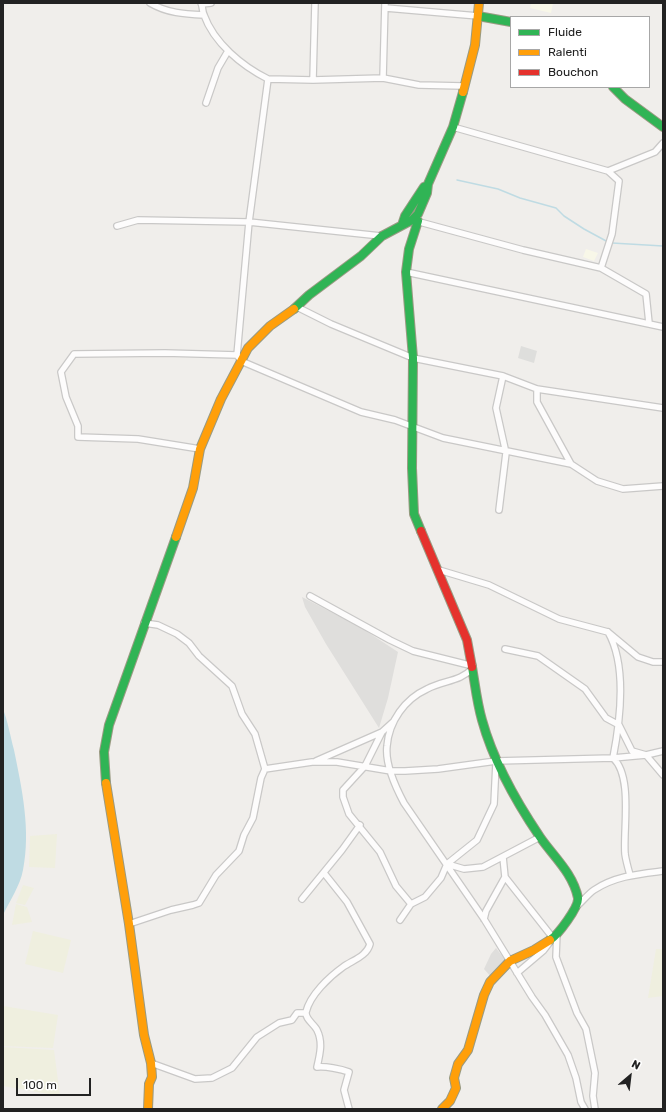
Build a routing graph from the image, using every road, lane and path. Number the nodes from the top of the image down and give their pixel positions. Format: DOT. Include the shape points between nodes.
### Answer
graph roads {
  1 [pos="150,3"];
  2 [pos="211,3"];
  3 [pos="315,3"];
  4 [pos="479,3"];
  5 [pos="202,4"];
  6 [pos="385,5"];
  7 [pos="204,15"];
  8 [pos="478,16"];
  9 [pos="510,22"];
  10 [pos="228,51"];
  11 [pos="383,78"];
  12 [pos="268,79"];
  13 [pos="314,80"];
  14 [pos="463,86"];
  15 [pos="614,88"];
  16 [pos="206,104"];
  17 [pos="663,127"];
  18 [pos="453,128"];
  19 [pos="663,143"];
  20 [pos="608,171"];
  21 [pos="409,221"];
  22 [pos="249,222"];
  23 [pos="117,226"];
  24 [pos="382,236"];
  25 [pos="601,268"];
  26 [pos="406,272"];
  27 [pos="297,307"];
  28 [pos="649,323"];
  29 [pos="663,327"];
  30 [pos="239,358"];
  31 [pos="413,358"];
  32 [pos="503,376"];
  33 [pos="537,389"];
  34 [pos="663,408"];
  35 [pos="412,427"];
  36 [pos="200,449"];
  37 [pos="506,453"];
  38 [pos="571,464"];
  39 [pos="663,486"];
  40 [pos="499,510"];
  41 [pos="439,570"];
  42 [pos="310,596"];
  43 [pos="144,623"];
  44 [pos="608,632"];
  45 [pos="505,648"];
  46 [pos="661,664"];
  47 [pos="473,667"];
  48 [pos="393,722"];
  49 [pos="619,725"];
  50 [pos="382,732"];
  51 [pos="663,751"];
  52 [pos="646,756"];
  53 [pos="613,758"];
  54 [pos="496,761"];
  55 [pos="312,762"];
  56 [pos="365,766"];
  57 [pos="265,770"];
  58 [pos="391,771"];
  59 [pos="663,775"];
  60 [pos="360,825"];
  61 [pos="540,837"];
  62 [pos="503,857"];
  63 [pos="447,864"];
  64 [pos="663,870"];
  65 [pos="324,873"];
  66 [pos="630,875"];
  67 [pos="505,877"];
  68 [pos="302,899"];
  69 [pos="411,904"];
  70 [pos="576,908"];
  71 [pos="484,919"];
  72 [pos="400,920"];
  73 [pos="129,924"];
  74 [pos="555,935"];
  75 [pos="510,961"];
  76 [pos="517,973"];
  77 [pos="306,1012"];
  78 [pos="151,1063"];
  79 [pos="148,1109"];
  80 [pos="348,1109"];
  81 [pos="442,1109"];
  82 [pos="585,1109"];
  83 [pos="595,1109"];
  1 -- 7 [label="street" via="176,13"];
  2 -- 5 [label="street"];
  3 -- 13 [label="street"];
  4 -- 8 [label="main road"];
  5 -- 7 [label="street"];
  6 -- 8 [label="street"];
  6 -- 11 [label="street"];
  7 -- 10 [label="street"];
  8 -- 9 [label="main road"];
  8 -- 14 [label="main road" via="475,45"];
  10 -- 12 [label="street" via="252,71"];
  10 -- 16 [label="street" via="218,68"];
  11 -- 13 [label="street"];
  11 -- 14 [label="street" via="419,84"];
  12 -- 13 [label="street"];
  12 -- 22 [label="street"];
  14 -- 18 [label="main road"];
  15 -- 17 [label="main road"];
  18 -- 20 [label="street"];
  18 -- 21 [label="main road" via="428,184 421,207"];
  19 -- 20 [label="street" via="655,152"];
  20 -- 25 [label="street" via="619,182 609,248"];
  21 -- 24 [label="main road"];
  21 -- 25 [label="street"];
  21 -- 26 [label="main road"];
  22 -- 23 [label="street" via="138,220"];
  22 -- 24 [label="street"];
  22 -- 30 [label="street"];
  24 -- 27 [label="main road"];
  25 -- 28 [label="street" via="646,294"];
  26 -- 28 [label="street"];
  26 -- 31 [label="main road"];
  27 -- 30 [label="main road" via="265,331"];
  27 -- 31 [label="street"];
  28 -- 29 [label="street"];
  30 -- 35 [label="street" via="360,412 395,420"];
  30 -- 36 [label="main road"];
  30 -- 36 [label="street" via="165,353 74,354 61,372 66,397 78,426 78,437 138,439"];
  31 -- 32 [label="street"];
  31 -- 35 [label="main road"];
  32 -- 33 [label="street"];
  32 -- 37 [label="street" via="496,408"];
  33 -- 34 [label="street"];
  33 -- 38 [label="street" via="537,402"];
  35 -- 37 [label="street" via="443,438"];
  35 -- 41 [label="main road" via="414,514"];
  36 -- 43 [label="main road" via="193,488"];
  37 -- 38 [label="street"];
  37 -- 40 [label="street"];
  38 -- 39 [label="street" via="597,480 623,489"];
  41 -- 44 [label="street" via="489,585 559,619"];
  41 -- 47 [label="main road" via="468,640"];
  42 -- 47 [label="street" via="414,651"];
  43 -- 57 [label="street" via="158,625 177,634 232,686 242,714 254,734"];
  43 -- 73 [label="main road" via="109,725 104,752 107,792"];
  44 -- 46 [label="street" via="638,657"];
  44 -- 49 [label="street" via="615,645 617,657"];
  45 -- 49 [label="street" via="538,656 549,662 585,689 606,718"];
  47 -- 48 [label="street" via="466,676 426,689 406,702"];
  47 -- 54 [label="main road" via="482,720"];
  48 -- 50 [label="street"];
  48 -- 58 [label="street" via="386,746"];
  49 -- 52 [label="street" via="632,751"];
  49 -- 53 [label="street"];
  50 -- 55 [label="street"];
  50 -- 56 [label="street"];
  51 -- 52 [label="street"];
  52 -- 53 [label="street"];
  52 -- 59 [label="street"];
  53 -- 54 [label="street"];
  53 -- 66 [label="street" via="619,764 624,789 625,853"];
  54 -- 58 [label="street" via="438,769"];
  54 -- 61 [label="main road"];
  54 -- 63 [label="street" via="494,804 489,816 476,840"];
  55 -- 56 [label="street"];
  55 -- 57 [label="street"];
  56 -- 58 [label="street"];
  56 -- 60 [label="street" via="343,790 349,814"];
  57 -- 73 [label="street" via="253,818 239,851 216,875 199,903"];
  58 -- 63 [label="street" via="404,804"];
  60 -- 65 [label="street"];
  60 -- 69 [label="street" via="380,852 396,886"];
  61 -- 62 [label="street"];
  61 -- 70 [label="main road" via="562,864 573,884 577,894"];
  62 -- 63 [label="street" via="483,867 464,869"];
  62 -- 67 [label="street"];
  63 -- 69 [label="street" via="441,878 425,897"];
  63 -- 71 [label="street"];
  64 -- 66 [label="street"];
  65 -- 68 [label="street"];
  65 -- 77 [label="street" via="347,902 370,944 369,950 323,984"];
  66 -- 70 [label="street" via="594,890"];
  67 -- 71 [label="street"];
  67 -- 74 [label="street"];
  69 -- 72 [label="street"];
  70 -- 74 [label="main road"];
  71 -- 75 [label="street"];
  73 -- 78 [label="main road" via="144,1035"];
  74 -- 75 [label="main road" via="534,950"];
  74 -- 76 [label="street" via="543,951"];
  74 -- 83 [label="street" via="556,957 577,1013 586,1029 595,1073"];
  75 -- 76 [label="street"];
  75 -- 81 [label="main road" via="490,982 484,995 468,1050 458,1064 454,1078 456,1088 450,1101"];
  76 -- 82 [label="street" via="568,1055"];
  77 -- 78 [label="street" via="298,1013 292,1020 279,1023 256,1037 232,1068 212,1078 195,1079"];
  77 -- 80 [label="street" via="319,1037 321,1052 317,1067 337,1068 349,1072 344,1090"];
  78 -- 79 [label="main road"];
}
